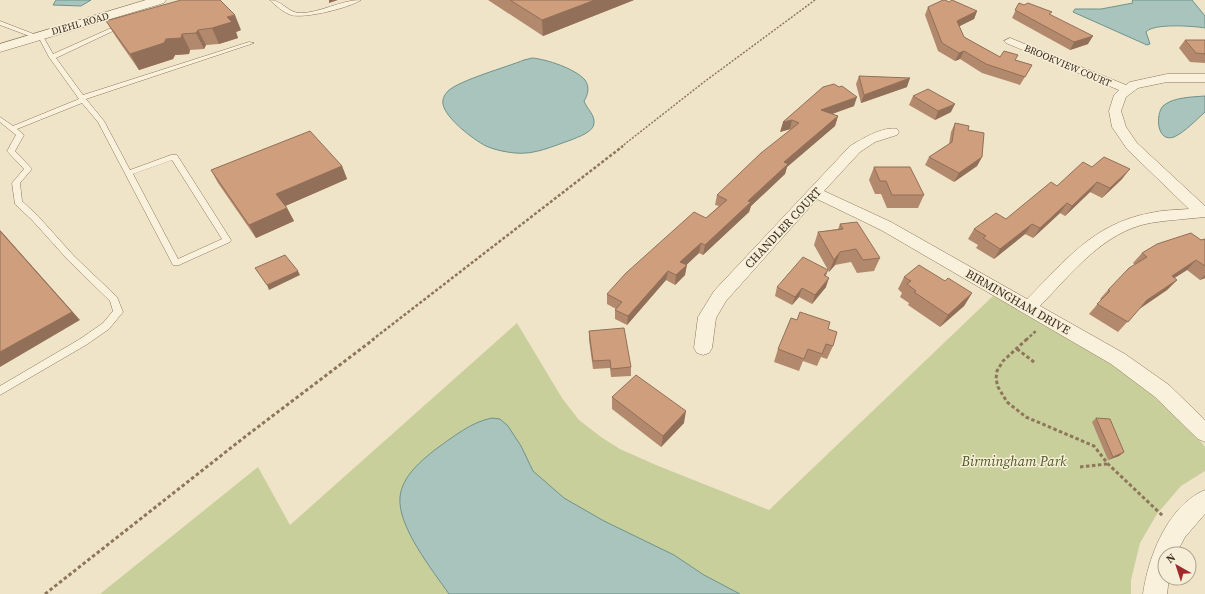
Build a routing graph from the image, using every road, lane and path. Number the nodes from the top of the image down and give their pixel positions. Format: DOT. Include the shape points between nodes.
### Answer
graph roads {
  1 [pos="129,0"];
  2 [pos="160,0"];
  3 [pos="273,0"];
  4 [pos="358,0"];
  5 [pos="814,0"];
  6 [pos="0,22"];
  7 [pos="126,26"];
  8 [pos="20,31"];
  9 [pos="35,36"];
  10 [pos="0,38"];
  11 [pos="1010,41"];
  12 [pos="250,43"];
  13 [pos="0,48"];
  14 [pos="52,57"];
  15 [pos="1205,78"];
  16 [pos="1126,89"];
  17 [pos="82,99"];
  18 [pos="0,119"];
  19 [pos="11,129"];
  20 [pos="892,132"];
  21 [pos="128,173"];
  22 [pos="816,193"];
  23 [pos="1203,212"];
  24 [pos="1028,308"];
  25 [pos="1050,320"];
  26 [pos="703,348"];
  27 [pos="1017,349"];
  28 [pos="1034,362"];
  29 [pos="0,391"];
  30 [pos="1205,433"];
  31 [pos="1107,464"];
  32 [pos="1080,467"];
  33 [pos="1205,500"];
  34 [pos="1177,528"];
  35 [pos="45,594"];
  36 [pos="1155,594"];
  1 -- 8 [label="street, DIEHL ROAD"];
  2 -- 9 [label="street, DIEHL ROAD"];
  3 -- 4 [label="lane" via="294,14 319,12"];
  5 -- 35 [label="path" via="704,82"];
  6 -- 8 [label="lane"];
  7 -- 14 [label="lane" via="111,30"];
  8 -- 9 [label="lane"];
  8 -- 10 [label="street, DIEHL ROAD"];
  9 -- 13 [label="street, DIEHL ROAD"];
  9 -- 14 [label="lane" via="42,39"];
  11 -- 16 [label="street, BROOKVIEW COURT"];
  12 -- 17 [label="lane"];
  14 -- 17 [label="lane"];
  15 -- 16 [label="street" via="1156,79"];
  16 -- 23 [label="street" via="1120,95 1115,111 1124,135 1132,146"];
  17 -- 19 [label="lane"];
  17 -- 21 [label="lane" via="101,121"];
  18 -- 19 [label="lane"];
  19 -- 29 [label="lane" via="20,135 11,151 28,169 16,183 18,202 114,299 118,312 106,326 83,342"];
  20 -- 22 [label="street, CHANDLER COURT" via="861,143"];
  21 -- 21 [label="lane" via="176,263 227,240 174,158"];
  22 -- 24 [label="street, BIRMINGHAM DRIVE" via="886,226"];
  22 -- 26 [label="street, CHANDLER COURT" via="716,301 707,317"];
  23 -- 24 [label="street" via="1150,218 1111,232 1088,246"];
  24 -- 25 [label="street, BIRMINGHAM DRIVE"];
  25 -- 27 [label="path"];
  25 -- 30 [label="street, BIRMINGHAM DRIVE" via="1135,370 1162,391"];
  27 -- 28 [label="path"];
  27 -- 31 [label="path" via="997,371 998,387 1007,402 1028,418 1096,448"];
  31 -- 32 [label="path"];
  31 -- 34 [label="path"];
  33 -- 34 [label="street"];
  34 -- 36 [label="street" via="1164,557"];
}
